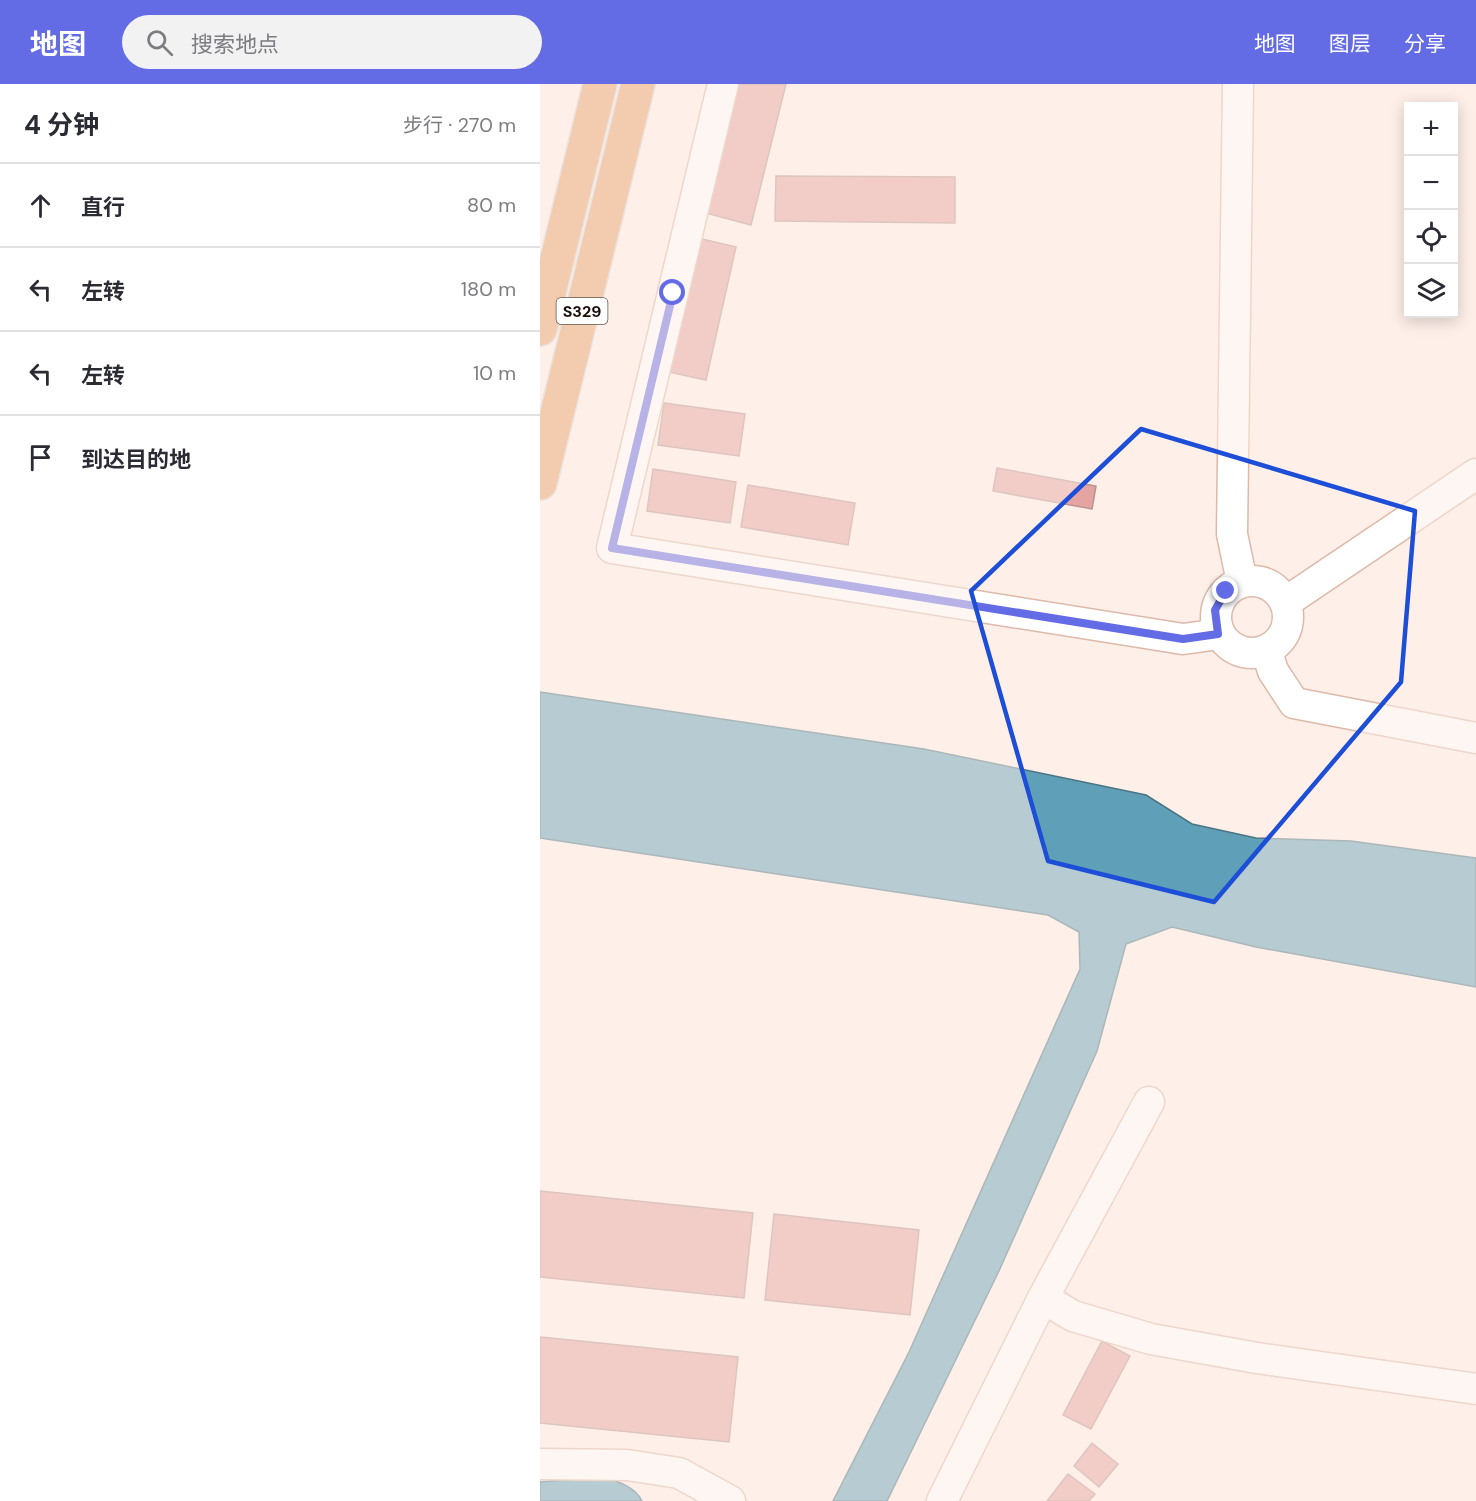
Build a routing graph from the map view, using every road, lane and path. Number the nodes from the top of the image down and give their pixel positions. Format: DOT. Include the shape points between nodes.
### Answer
graph roads {
  1 [pos="600,84"];
  2 [pos="638,84"];
  3 [pos="723,84"];
  4 [pos="1238,84"];
  5 [pos="540,329"];
  6 [pos="1476,474"];
  7 [pos="540,483"];
  8 [pos="1242,582"];
  9 [pos="1286,603"];
  10 [pos="1218,634"];
  11 [pos="1267,652"];
  12 [pos="1476,738"];
  13 [pos="1149,1102"];
  14 [pos="1043,1298"];
  15 [pos="1476,1389"];
  16 [pos="540,1464"];
  17 [pos="730,1501"];
  18 [pos="942,1501"];
  1 -- 5 [label="main road, S329"];
  2 -- 7 [label="main road, S329"];
  3 -- 10 [label="street" via="612,548 1183,639"];
  4 -- 8 [label="street" via="1232,534"];
  6 -- 9 [label="street"];
  8 -- 9 [label="street" via="1261,581 1277,590"];
  8 -- 10 [label="street" via="1226,591 1215,610"];
  9 -- 11 [label="street" via="1290,619 1279,643"];
  10 -- 11 [label="street" via="1231,648 1248,654"];
  11 -- 12 [label="street" via="1273,671 1294,703"];
  13 -- 14 [label="street"];
  14 -- 15 [label="street" via="1073,1316 1151,1339"];
  14 -- 18 [label="street"];
  16 -- 17 [label="street" via="627,1465 680,1473"];
}
